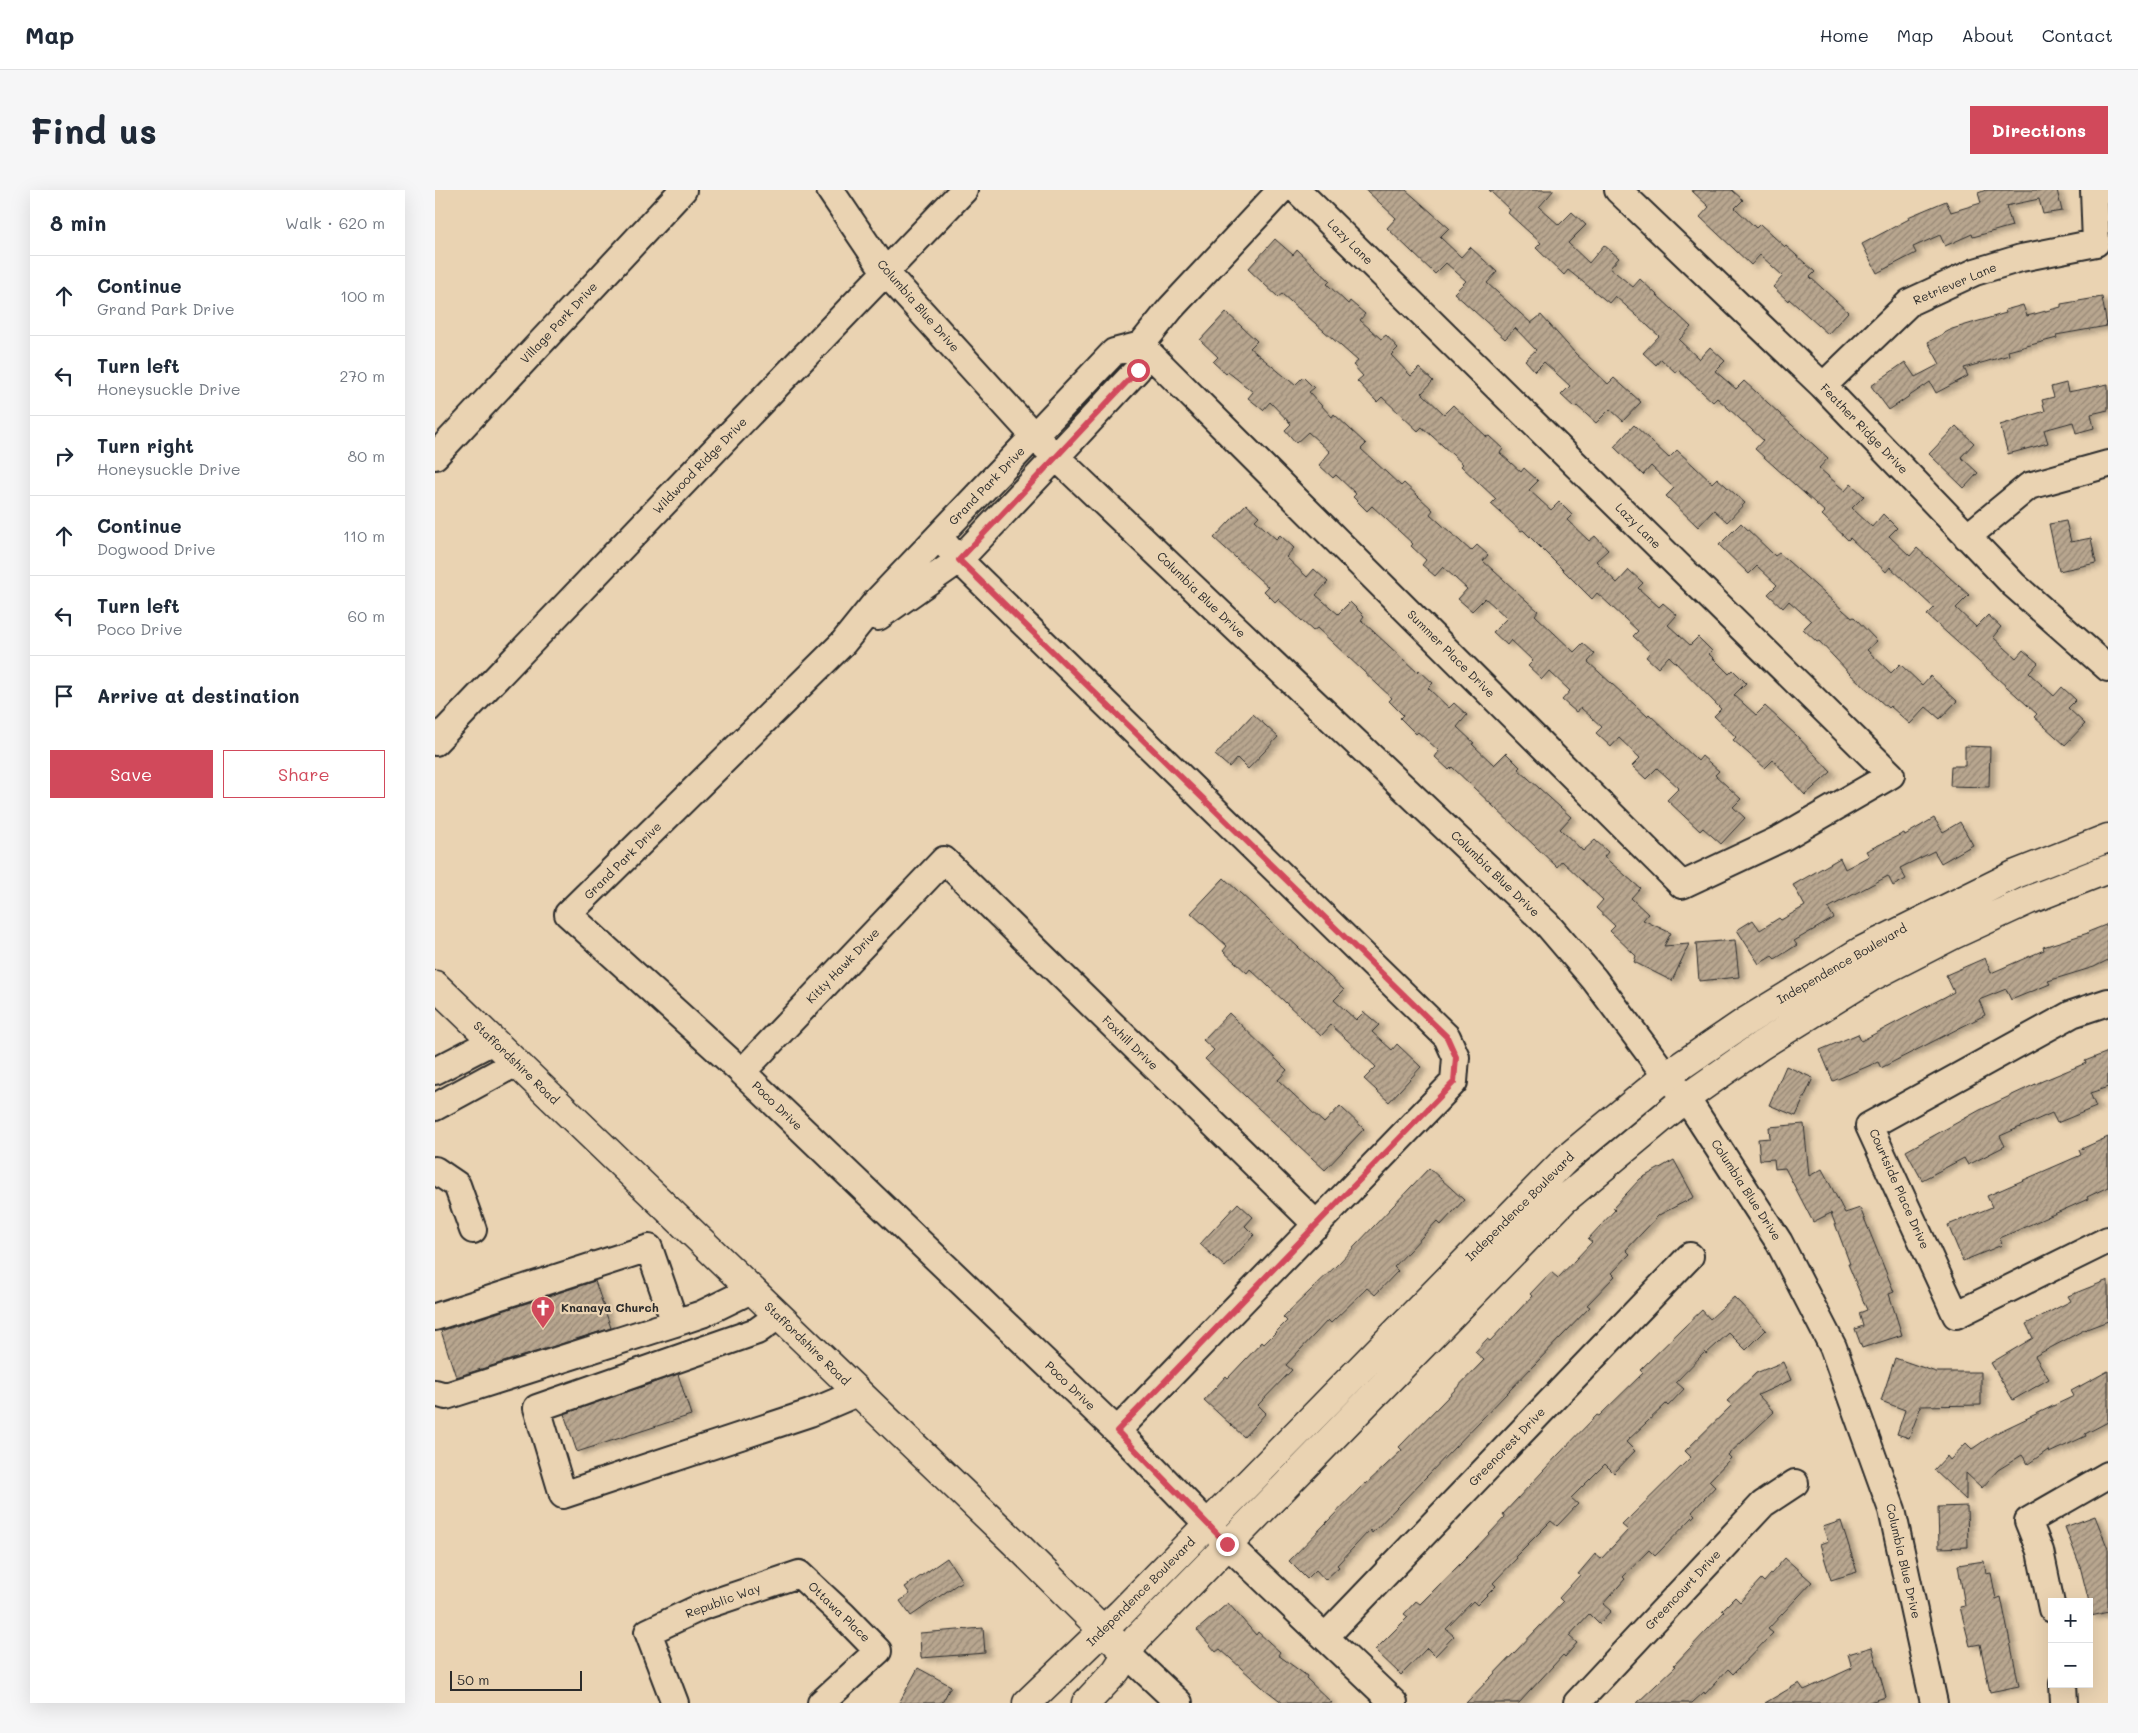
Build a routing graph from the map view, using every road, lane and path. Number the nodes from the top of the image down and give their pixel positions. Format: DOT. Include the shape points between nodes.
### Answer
graph roads {
  1 [pos="683,190"];
  2 [pos="830,190"];
  3 [pos="964,190"];
  4 [pos="1281,190"];
  5 [pos="1297,190"];
  6 [pos="1618,190"];
  7 [pos="2094,190"];
  8 [pos="886,273"];
  9 [pos="1141,345"];
  10 [pos="1823,386"];
  11 [pos="1035,436"];
  12 [pos="435,456"];
  13 [pos="1056,457"];
  14 [pos="2108,464"];
  15 [pos="939,537"];
  16 [pos="1967,537"];
  17 [pos="959,560"];
  18 [pos="843,643"];
  19 [pos="2108,668"];
  20 [pos="435,742"];
  21 [pos="1782,838"];
  22 [pos="2108,838"];
  23 [pos="943,860"];
  24 [pos="2108,870"];
  25 [pos="1940,910"];
  26 [pos="1953,934"];
  27 [pos="435,985"];
  28 [pos="2108,1002"];
  29 [pos="493,1042"];
  30 [pos="516,1063"];
  31 [pos="435,1071"];
  32 [pos="742,1072"];
  33 [pos="1666,1076"];
  34 [pos="1686,1098"];
  35 [pos="435,1107"];
  36 [pos="435,1170"];
  37 [pos="1317,1225"];
  38 [pos="473,1230"];
  39 [pos="2108,1240"];
  40 [pos="1690,1256"];
  41 [pos="751,1290"];
  42 [pos="1428,1299"];
  43 [pos="778,1316"];
  44 [pos="435,1317"];
  45 [pos="1447,1318"];
  46 [pos="675,1323"];
  47 [pos="435,1393"];
  48 [pos="857,1393"];
  49 [pos="1117,1431"];
  50 [pos="2108,1475"];
  51 [pos="1795,1483"];
  52 [pos="1208,1524"];
  53 [pos="1227,1544"];
  54 [pos="799,1574"];
  55 [pos="2050,1598"];
  56 [pos="1103,1631"];
  57 [pos="1325,1637"];
  58 [pos="1127,1654"];
  59 [pos="2063,1688"];
  60 [pos="675,1703"];
  61 [pos="821,1703"];
  62 [pos="1027,1703"];
  63 [pos="1086,1703"];
  64 [pos="1179,1703"];
  65 [pos="1394,1703"];
  66 [pos="1577,1703"];
  67 [pos="1934,1703"];
  68 [pos="2064,1703"];
  1 -- 12 [label="street, Village Park Drive"];
  2 -- 8 [label="street, Columbia Blue Drive"];
  3 -- 8 [label="street, Wildwood Ridge Drive"];
  4 -- 9 [label="street" via="1171,308"];
  5 -- 21 [label="street, Lazy Lane" via="1891,775"];
  6 -- 10 [label="street, Feather Ridge Drive"];
  7 -- 10 [label="street, Retriever Lane" via="2096,243 2021,258 1975,272 1910,302"];
  8 -- 11 [label="street, Columbia Blue Drive"];
  8 -- 20 [label="street, Wildwood Ridge Drive"];
  9 -- 11 [label="street, Grand Park Drive" via="1114,352"];
  9 -- 13 [label="street, Grand Park Drive" via="1138,370"];
  9 -- 21 [label="street, Summer Place Drive" via="1682,885"];
  10 -- 16 [label="street, Feather Ridge Drive"];
  11 -- 13 [label="street, Columbia Blue Drive"];
  11 -- 15 [label="street, Grand Park Drive"];
  13 -- 17 [label="street, Grand Park Drive"];
  13 -- 33 [label="street, Columbia Blue Drive" via="1547,924 1594,979"];
  14 -- 16 [label="street" via="2029,486"];
  15 -- 17 [label="street"];
  15 -- 18 [label="street, Grand Park Drive"];
  16 -- 19 [label="street, Feather Ridge Drive"];
  17 -- 18 [label="street, Grand Park Drive"];
  17 -- 37 [label="street" via="1447,1037 1456,1057 1454,1082"];
  18 -- 32 [label="street, Grand Park Drive" via="569,914"];
  22 -- 25 [label="main road, Independence Boulevard" via="2016,874"];
  23 -- 32 [label="street, Kitty Hawk Drive"];
  23 -- 37 [label="street, Foxhill Drive"];
  24 -- 26 [label="main road, Independence Boulevard"];
  25 -- 26 [label="main road"];
  25 -- 33 [label="main road, Independence Boulevard" via="1796,989"];
  26 -- 34 [label="main road, Independence Boulevard" via="1816,1010"];
  27 -- 29 [label="main road, Staffordshire Road"];
  28 -- 39 [label="street, Courtside Place Drive" via="2071,1014 1869,1126 1956,1315"];
  29 -- 30 [label="main road, Staffordshire Road"];
  29 -- 31 [label="street"];
  30 -- 35 [label="street"];
  30 -- 41 [label="main road, Staffordshire Road"];
  32 -- 49 [label="street, Poco Drive"];
  33 -- 34 [label="street, Columbia Blue Drive"];
  33 -- 42 [label="main road, Independence Boulevard" via="1567,1159"];
  34 -- 45 [label="main road, Independence Boulevard" via="1565,1199"];
  34 -- 67 [label="street, Columbia Blue Drive" via="1779,1242 1833,1347 1892,1510"];
  36 -- 38 [label="street" via="457,1185"];
  37 -- 49 [label="street"];
  40 -- 57 [label="street, Greencrest Drive"];
  41 -- 43 [label="main road, Staffordshire Road"];
  41 -- 46 [label="street"];
  42 -- 45 [label="main road"];
  42 -- 52 [label="main road, Independence Boulevard"];
  43 -- 48 [label="main road, Staffordshire Road"];
  43 -- 48 [label="street" via="757,1332 537,1408 563,1495 810,1413"];
  44 -- 46 [label="street" via="649,1248"];
  45 -- 53 [label="main road, Independence Boulevard"];
  46 -- 47 [label="street" via="446,1396"];
  48 -- 56 [label="main road, Staffordshire Road"];
  49 -- 52 [label="street, Poco Drive"];
  50 -- 55 [label="street" via="2027,1521 2040,1551"];
  51 -- 66 [label="street, Greencourt Drive" via="1763,1504"];
  52 -- 53 [label="street, Poco Drive"];
  52 -- 56 [label="main road, Independence Boulevard"];
  53 -- 57 [label="street, Poco Drive"];
  53 -- 58 [label="main road, Independence Boulevard" via="1137,1638"];
  54 -- 60 [label="street, Republic Way" via="701,1607 648,1632"];
  54 -- 61 [label="street, Ottawa Place" via="878,1651"];
  56 -- 58 [label="main road, Staffordshire Road"];
  56 -- 62 [label="main road, Independence Boulevard"];
  57 -- 65 [label="street, Poco Drive"];
  58 -- 63 [label="main road, Independence Boulevard"];
  58 -- 64 [label="street, Staffordshire Road"];
  59 -- 68 [label="street"];
}
